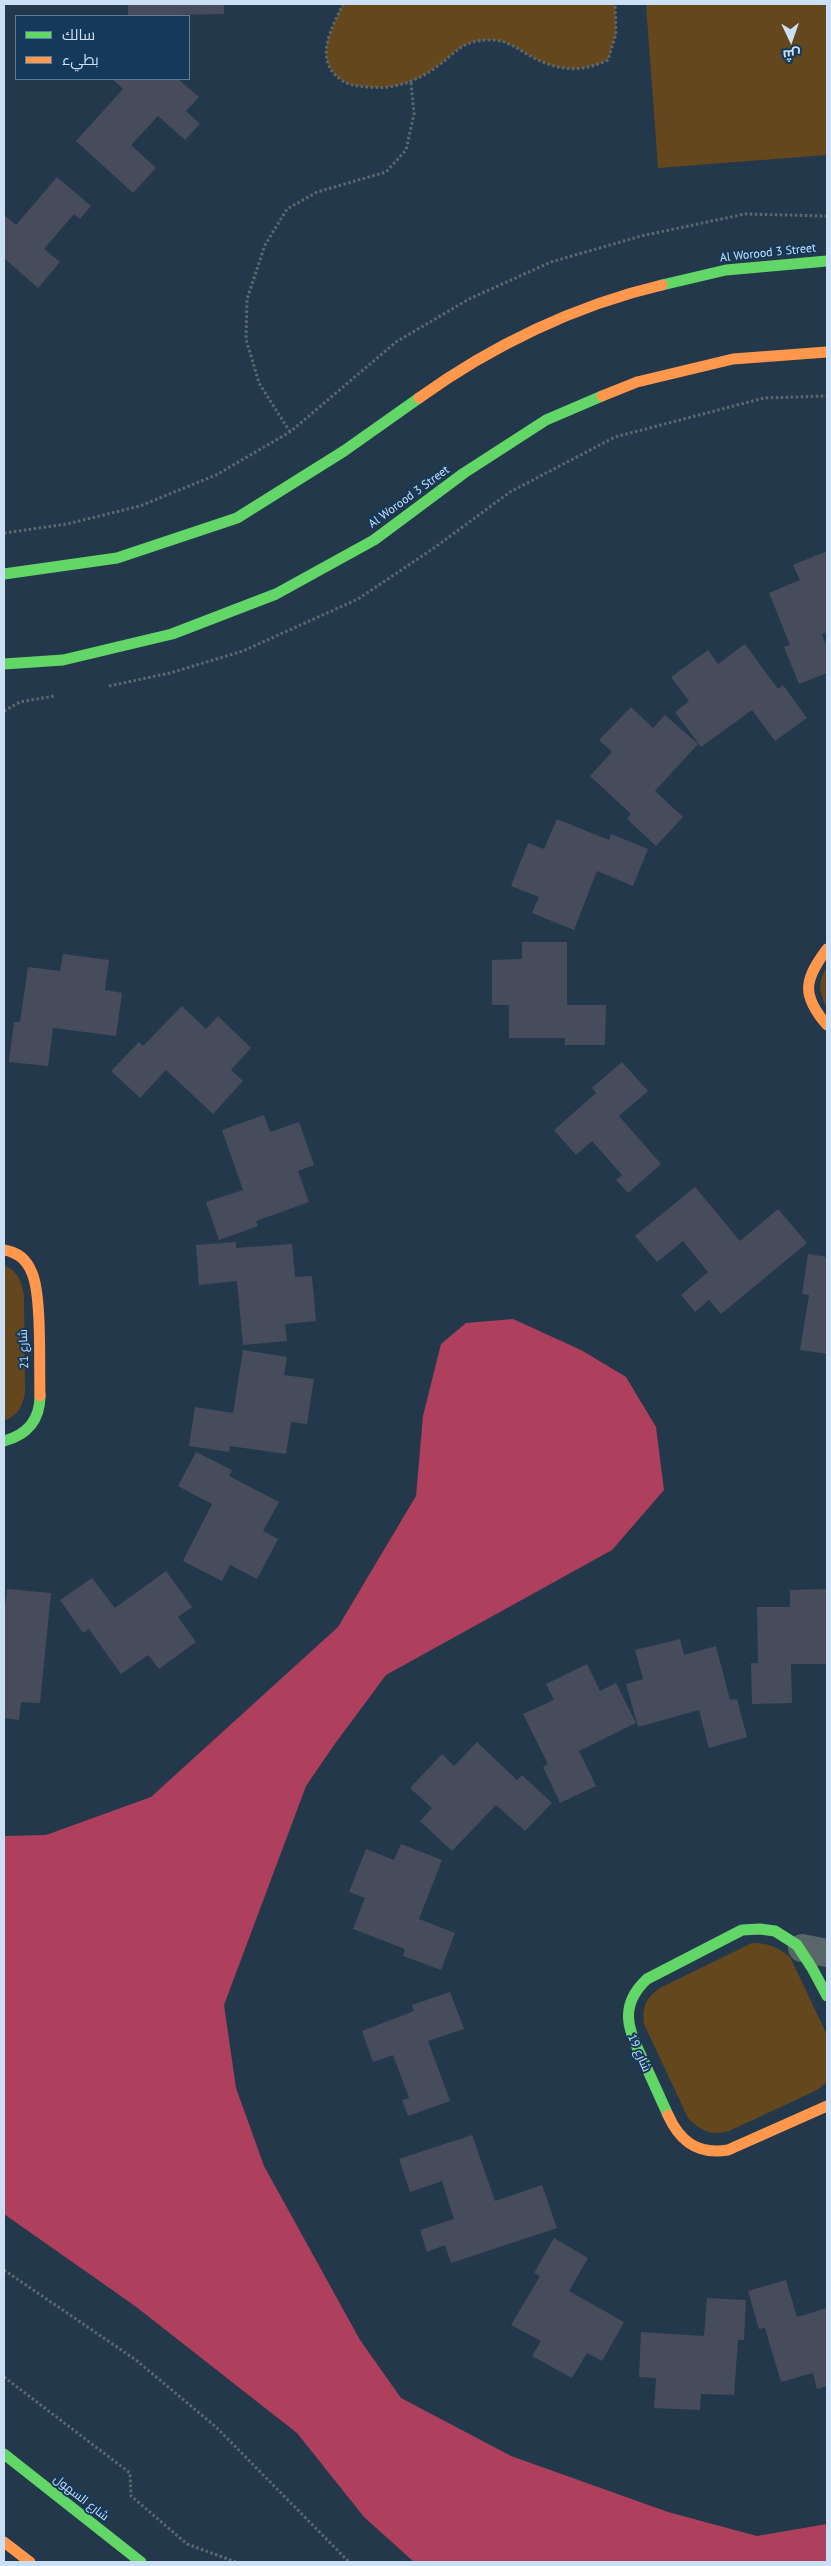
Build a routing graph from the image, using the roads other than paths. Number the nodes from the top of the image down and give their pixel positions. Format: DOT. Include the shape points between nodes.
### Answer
graph roads {
  1 [pos="827,261"];
  2 [pos="827,352"];
  3 [pos="4,574"];
  4 [pos="4,664"];
  5 [pos="827,949"];
  6 [pos="827,1025"];
  7 [pos="5,1249"];
  8 [pos="4,1441"];
  9 [pos="815,1950"];
  10 [pos="827,1996"];
  11 [pos="827,2106"];
  12 [pos="4,2454"];
  13 [pos="4,2542"];
  14 [pos="30,2562"];
  15 [pos="142,2562"];
  1 -- 3 [label="street, Al Worood 3 Street" via="726,270 628,294 534,330 445,379 344,452 237,518 117,558"];
  2 -- 4 [label="street, Al Worood 3 Street" via="733,359 637,382 546,420 464,473 374,540 276,594 172,634 63,660"];
  5 -- 6 [label="street" via="807,980 811,1006"];
  7 -- 8 [label="street, شارع 21" via="27,1263 36,1285 40,1407 28,1431"];
  9 -- 10 [label="street, شارع 19"];
  9 -- 11 [label="street, شارع 19" via="775,1929 758,1927 742,1930 647,1979 636,1988 627,2016 629,2030 674,2130 697,2150 713,2153 728,2150"];
  12 -- 15 [label="street, شارع السهول"];
  13 -- 14 [label="street"];
}
